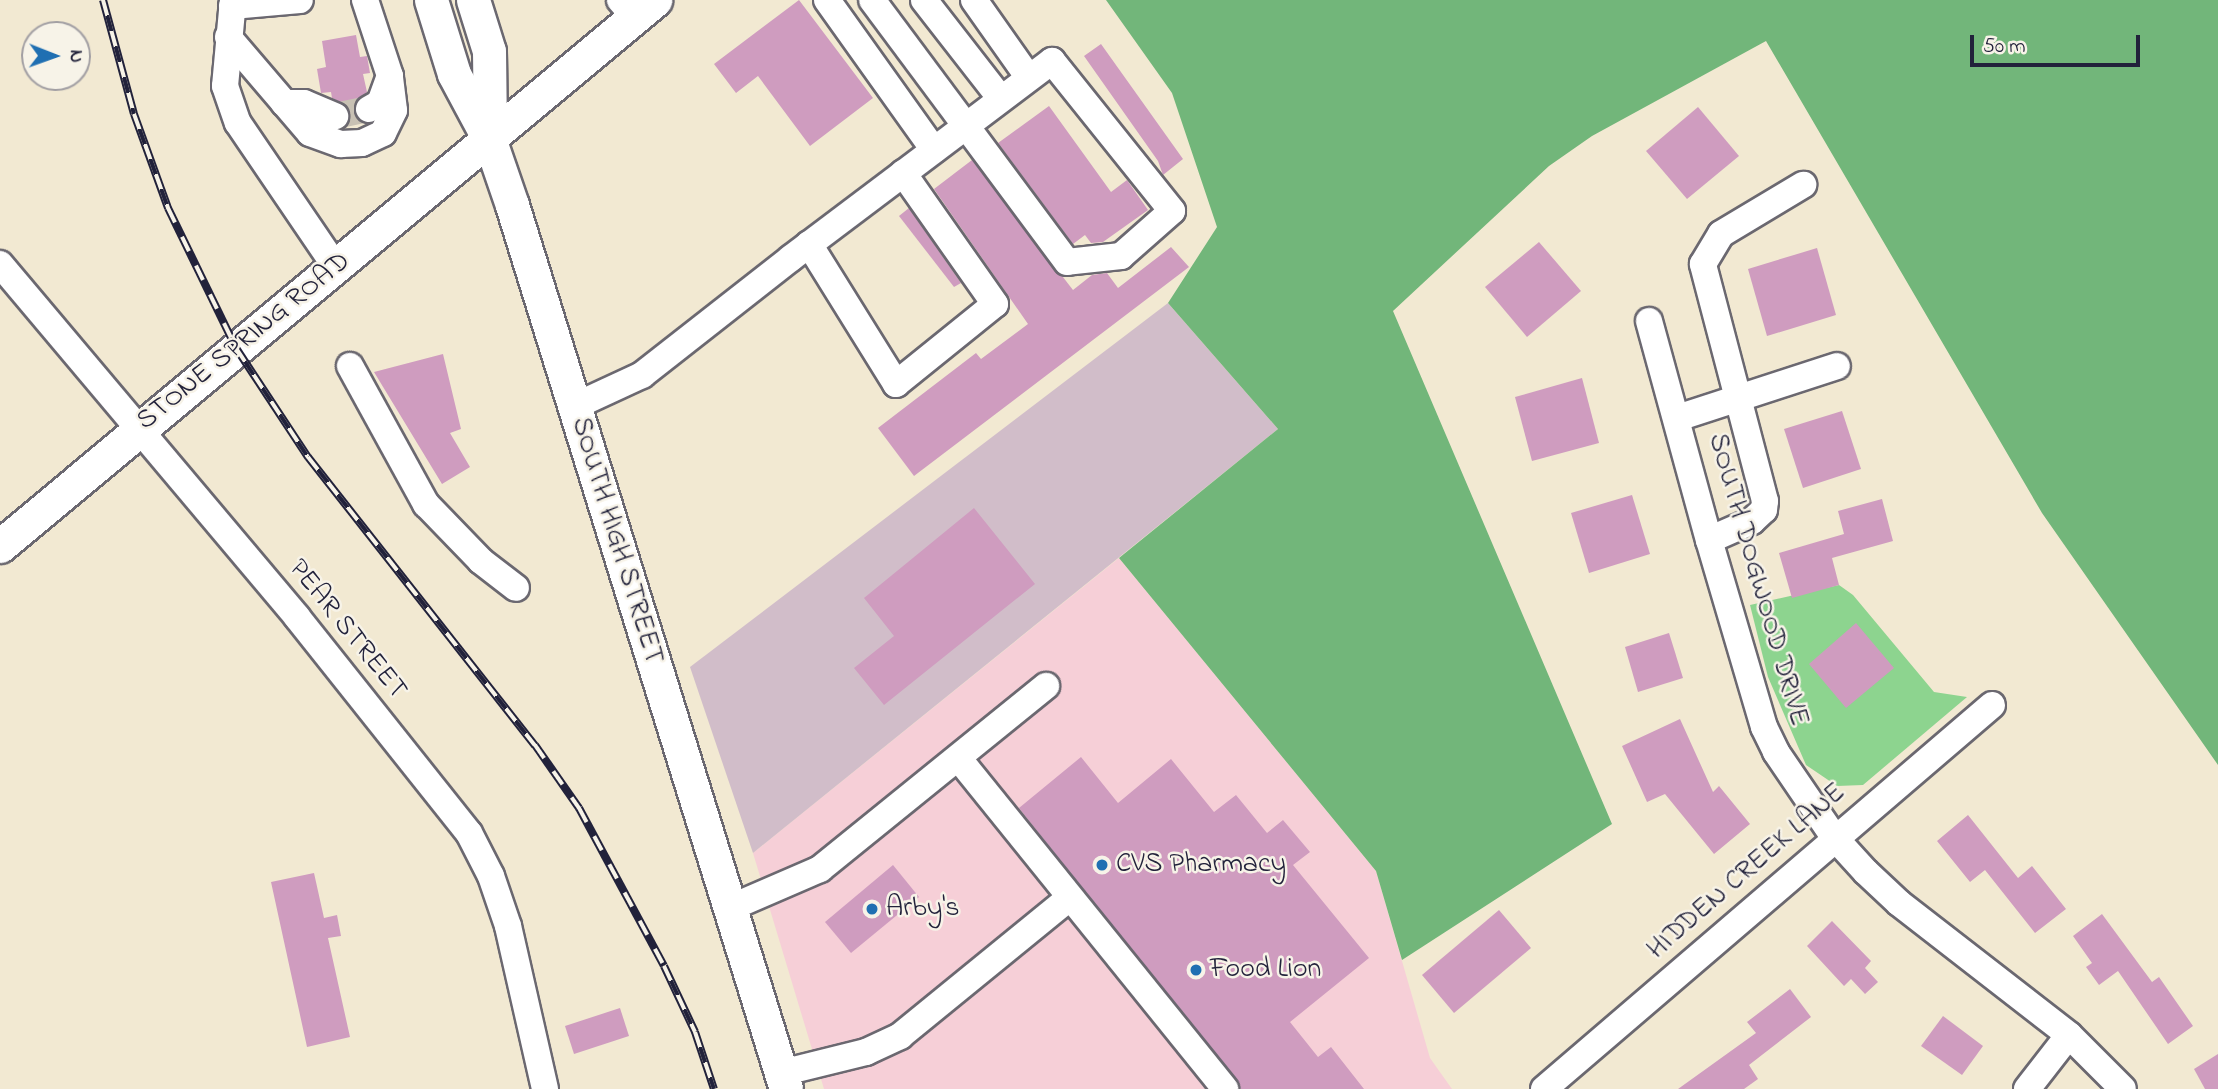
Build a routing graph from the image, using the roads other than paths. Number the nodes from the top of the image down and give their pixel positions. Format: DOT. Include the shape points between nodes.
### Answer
graph roads {
  1 [pos="300,0"];
  2 [pos="365,0"];
  3 [pos="431,0"];
  4 [pos="473,0"];
  5 [pos="827,0"];
  6 [pos="872,0"];
  7 [pos="924,0"];
  8 [pos="974,0"];
  9 [pos="233,3"];
  10 [pos="637,6"];
  11 [pos="228,37"];
  12 [pos="390,76"];
  13 [pos="1029,78"];
  14 [pos="1001,99"];
  15 [pos="284,103"];
  16 [pos="369,109"];
  17 [pos="335,116"];
  18 [pos="966,126"];
  19 [pos="490,141"];
  20 [pos="933,150"];
  21 [pos="903,173"];
  22 [pos="1803,184"];
  23 [pos="809,244"];
  24 [pos="0,264"];
  25 [pos="336,267"];
  26 [pos="1649,321"];
  27 [pos="349,366"];
  28 [pos="1837,366"];
  29 [pos="1739,398"];
  30 [pos="575,406"];
  31 [pos="1677,418"];
  32 [pos="139,428"];
  33 [pos="1709,540"];
  34 [pos="0,546"];
  35 [pos="516,588"];
  36 [pos="1046,686"];
  37 [pos="1992,705"];
  38 [pos="959,759"];
  39 [pos="1834,837"];
  40 [pos="1069,898"];
  41 [pos="730,908"];
  42 [pos="2069,1035"];
  43 [pos="783,1081"];
  44 [pos="545,1089"];
  45 [pos="1225,1089"];
  46 [pos="1544,1089"];
  47 [pos="2027,1089"];
  48 [pos="2123,1089"];
  1 -- 9 [label="street"];
  2 -- 12 [label="street"];
  3 -- 19 [label="main road, SOUTH HIGH STREET" via="454,74"];
  4 -- 19 [label="main road" via="489,51"];
  5 -- 20 [label="street"];
  6 -- 18 [label="street"];
  7 -- 14 [label="street"];
  8 -- 13 [label="street"];
  9 -- 11 [label="street"];
  10 -- 19 [label="main road, STONE SPRING ROAD"];
  11 -- 15 [label="street"];
  11 -- 25 [label="street" via="225,86 238,122"];
  12 -- 15 [label="street" via="394,110 383,133 362,143 322,141"];
  12 -- 16 [label="street" via="380,103"];
  13 -- 14 [label="street"];
  13 -- 18 [label="street" via="1052,61 1172,211 1121,256 1067,262"];
  14 -- 18 [label="street"];
  15 -- 17 [label="street" via="304,103"];
  18 -- 20 [label="street"];
  19 -- 25 [label="main road, STONE SPRING ROAD"];
  19 -- 30 [label="main road, SOUTH HIGH STREET"];
  20 -- 21 [label="street"];
  21 -- 23 [label="street"];
  21 -- 23 [label="street" via="995,304 896,384"];
  22 -- 29 [label="street" via="1721,234 1704,260"];
  23 -- 30 [label="street" via="642,375"];
  24 -- 32 [label="street, PEAR STREET"];
  25 -- 32 [label="main road, STONE SPRING ROAD"];
  26 -- 31 [label="street, SOUTH DOGWOOD DRIVE"];
  27 -- 35 [label="street" via="426,504 481,561"];
  28 -- 29 [label="street"];
  29 -- 31 [label="street"];
  29 -- 33 [label="street" via="1763,484 1764,510 1752,521"];
  30 -- 41 [label="main road, SOUTH HIGH STREET"];
  31 -- 33 [label="street, SOUTH DOGWOOD DRIVE"];
  32 -- 34 [label="main road, STONE SPRING ROAD"];
  32 -- 44 [label="street, PEAR STREET" via="448,801 469,833 491,876 508,926"];
  33 -- 39 [label="street, SOUTH DOGWOOD DRIVE" via="1764,727"];
  36 -- 38 [label="street"];
  37 -- 39 [label="street, HIDDEN CREEK LANE"];
  38 -- 40 [label="street"];
  38 -- 41 [label="street" via="820,869"];
  39 -- 42 [label="street, SOUTH DOGWOOD DRIVE" via="1899,903"];
  39 -- 46 [label="street, HIDDEN CREEK LANE"];
  40 -- 43 [label="street" via="900,1036"];
  40 -- 45 [label="street"];
  41 -- 43 [label="main road, SOUTH HIGH STREET"];
  42 -- 47 [label="street"];
  42 -- 48 [label="street, SOUTH DOGWOOD DRIVE"];
}
